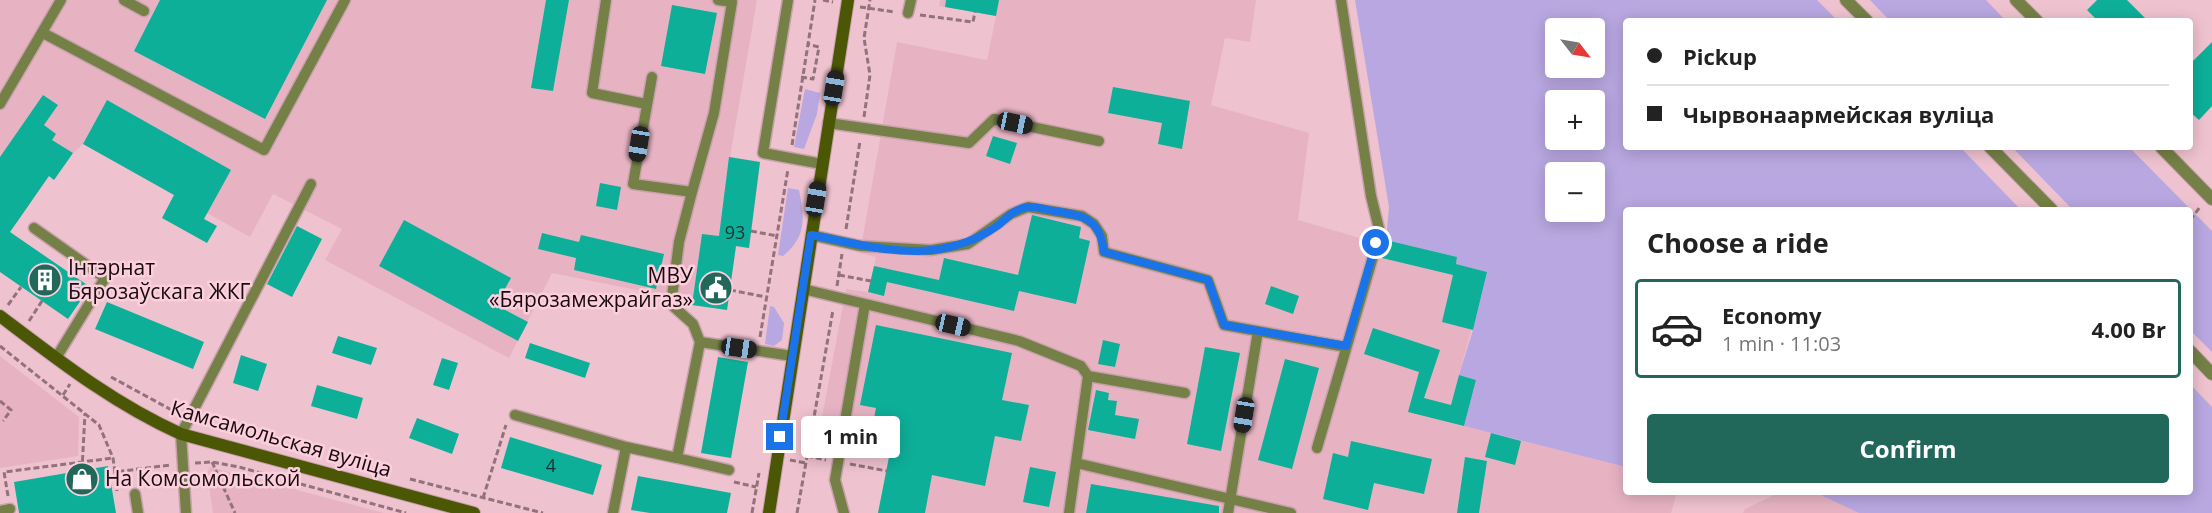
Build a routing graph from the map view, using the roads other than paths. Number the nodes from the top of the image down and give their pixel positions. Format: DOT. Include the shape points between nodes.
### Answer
graph roads {
  1 [pos="61,0"];
  2 [pos="124,0"];
  3 [pos="345,0"];
  4 [pos="606,0"];
  5 [pos="720,0"];
  6 [pos="788,0"];
  7 [pos="849,0"];
  8 [pos="911,0"];
  9 [pos="1341,0"];
  10 [pos="1846,0"];
  11 [pos="2016,0"];
  12 [pos="144,11"];
  13 [pos="908,13"];
  14 [pos="1864,18"];
  15 [pos="2034,18"];
  16 [pos="43,33"];
  17 [pos="652,77"];
  18 [pos="0,104"];
  19 [pos="646,104"];
  20 [pos="828,123"];
  21 [pos="1099,141"];
  22 [pos="1993,150"];
  23 [pos="2164,150"];
  24 [pos="822,164"];
  25 [pos="311,184"];
  26 [pos="692,192"];
  27 [pos="2211,196"];
  28 [pos="2049,207"];
  29 [pos="34,228"];
  30 [pos="811,235"];
  31 [pos="802,289"];
  32 [pos="865,304"];
  33 [pos="3,312"];
  34 [pos="1258,331"];
  35 [pos="700,342"];
  36 [pos="1346,346"];
  37 [pos="2193,354"];
  38 [pos="792,356"];
  39 [pos="56,358"];
  40 [pos="2212,374"];
  41 [pos="1088,376"];
  42 [pos="1185,393"];
  43 [pos="515,415"];
  44 [pos="181,434"];
  45 [pos="626,447"];
  46 [pos="1317,448"];
  47 [pos="677,459"];
  48 [pos="1076,463"];
  49 [pos="729,470"];
  50 [pos="135,494"];
  51 [pos="1231,499"];
  52 [pos="138,513"];
  53 [pos="186,513"];
  54 [pos="474,513"];
  55 [pos="613,513"];
  56 [pos="769,513"];
  57 [pos="844,513"];
  58 [pos="1069,513"];
  59 [pos="1228,513"];
  60 [pos="1291,513"];
  1 -- 16 [label="lane"];
  2 -- 12 [label="lane"];
  3 -- 16 [label="lane" via="264,150"];
  4 -- 19 [label="lane" via="592,93"];
  5 -- 26 [label="lane" via="732,2 714,113"];
  6 -- 24 [label="lane" via="763,153"];
  7 -- 20 [label="main road"];
  8 -- 13 [label="lane"];
  9 -- 36 [label="lane" via="1380,233"];
  10 -- 14 [label="street"];
  11 -- 15 [label="street"];
  16 -- 18 [label="lane"];
  17 -- 19 [label="lane"];
  19 -- 26 [label="lane" via="633,184"];
  20 -- 21 [label="lane" via="969,143 994,119"];
  20 -- 24 [label="main road"];
  22 -- 28 [label="street"];
  23 -- 27 [label="street"];
  24 -- 30 [label="main road"];
  25 -- 44 [label="lane"];
  26 -- 35 [label="lane" via="679,242 672,297 674,307 693,324"];
  29 -- 39 [label="lane" via="105,278"];
  30 -- 31 [label="main road"];
  30 -- 34 [label="lane" via="861,246 931,250 968,243 1028,207 1082,216 1102,236 1104,252 1208,280 1224,325"];
  31 -- 32 [label="lane"];
  31 -- 38 [label="main road"];
  32 -- 41 [label="lane" via="1019,341 1081,366"];
  32 -- 57 [label="lane" via="835,480"];
  33 -- 39 [label="main road, Камсамольская вуліца"];
  34 -- 36 [label="lane"];
  34 -- 51 [label="lane"];
  35 -- 38 [label="lane"];
  35 -- 47 [label="lane"];
  36 -- 46 [label="lane"];
  37 -- 40 [label="street"];
  38 -- 56 [label="main road"];
  39 -- 44 [label="main road, Камсамольская вуліца" via="142,417"];
  41 -- 42 [label="lane"];
  41 -- 48 [label="lane"];
  43 -- 45 [label="lane"];
  44 -- 53 [label="lane"];
  44 -- 54 [label="main road, Камсамольская вуліца"];
  45 -- 47 [label="lane"];
  45 -- 55 [label="lane"];
  47 -- 49 [label="lane"];
  48 -- 51 [label="lane"];
  48 -- 58 [label="lane"];
  50 -- 52 [label="lane"];
  51 -- 59 [label="lane"];
  51 -- 60 [label="lane"];
}
